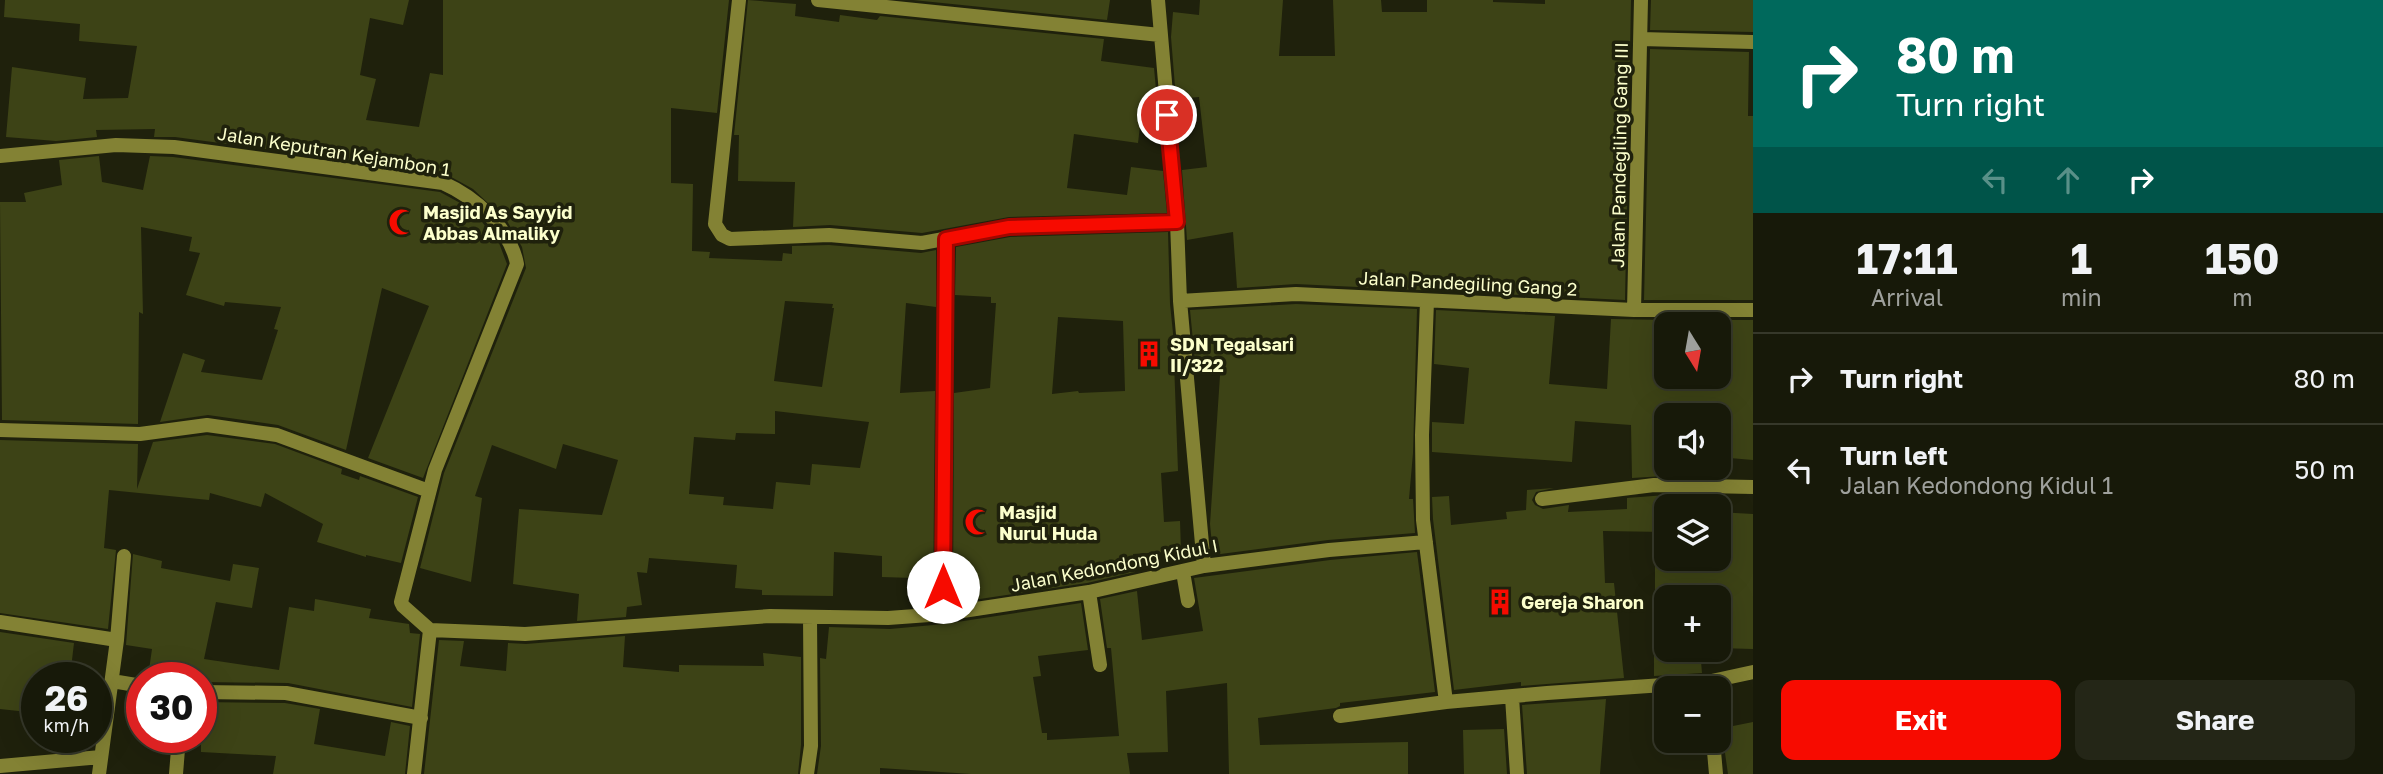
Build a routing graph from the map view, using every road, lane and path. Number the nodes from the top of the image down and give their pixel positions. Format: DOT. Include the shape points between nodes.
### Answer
graph roads {
  1 [pos="739,0"];
  2 [pos="818,0"];
  3 [pos="1158,0"];
  4 [pos="1641,0"];
  5 [pos="1160,35"];
  6 [pos="1641,39"];
  7 [pos="1753,42"];
  8 [pos="0,156"];
  9 [pos="1177,222"];
  10 [pos="946,239"];
  11 [pos="1427,301"];
  12 [pos="1180,302"];
  13 [pos="1634,310"];
  14 [pos="1753,310"];
  15 [pos="0,430"];
  16 [pos="1753,487"];
  17 [pos="429,491"];
  18 [pos="1542,499"];
  19 [pos="1426,542"];
  20 [pos="124,556"];
  21 [pos="1204,566"];
  22 [pos="1183,572"];
  23 [pos="1089,592"];
  24 [pos="1188,601"];
  25 [pos="943,614"];
  26 [pos="810,617"];
  27 [pos="0,622"];
  28 [pos="430,630"];
  29 [pos="117,640"];
  30 [pos="1100,665"];
  31 [pos="1753,672"];
  32 [pos="1731,678"];
  33 [pos="112,681"];
  34 [pos="126,683"];
  35 [pos="1654,688"];
  36 [pos="217,692"];
  37 [pos="1512,696"];
  38 [pos="1446,702"];
  39 [pos="1340,716"];
  40 [pos="421,718"];
  41 [pos="101,753"];
  42 [pos="178,753"];
  43 [pos="1715,753"];
  44 [pos="100,757"];
  45 [pos="0,766"];
  46 [pos="99,774"];
  47 [pos="176,774"];
  48 [pos="414,774"];
  49 [pos="807,774"];
  50 [pos="1517,774"];
  51 [pos="1717,774"];
  1 -- 10 [label="street" via="715,224 722,235 730,239 829,235 922,243"];
  2 -- 5 [label="street"];
  3 -- 5 [label="street"];
  4 -- 6 [label="street, Jalan Pandegiling Gang III"];
  5 -- 9 [label="street"];
  6 -- 7 [label="street"];
  6 -- 13 [label="street, Jalan Pandegiling Gang III"];
  8 -- 17 [label="street, Jalan Keputran Kejambon 1" via="116,145 174,147 443,183 461,191 489,215 512,244 517,264"];
  9 -- 10 [label="street" via="1009,227"];
  9 -- 12 [label="street"];
  10 -- 25 [label="street"];
  11 -- 12 [label="street, Jalan Pandegiling Gang 2" via="1296,294"];
  11 -- 13 [label="street, Jalan Pandegiling Gang 2"];
  11 -- 19 [label="street" via="1422,435"];
  12 -- 21 [label="street"];
  13 -- 14 [label="street, Jalan Pandegiling Gang 2"];
  15 -- 17 [label="street" via="140,434 207,425 277,435"];
  16 -- 18 [label="street" via="1654,485"];
  17 -- 28 [label="street, Jalan Keputran Kejambon 1" via="402,598"];
  19 -- 21 [label="street, Jalan Kedondong Kidul I"];
  19 -- 38 [label="street"];
  20 -- 29 [label="street"];
  21 -- 22 [label="street, Jalan Kedondong Kidul I"];
  22 -- 23 [label="street, Jalan Kedondong Kidul I"];
  22 -- 24 [label="street"];
  23 -- 25 [label="street, Jalan Kedondong Kidul I"];
  23 -- 30 [label="street"];
  25 -- 26 [label="street, Jalan Kedondong Kidul I"];
  26 -- 28 [label="street, Jalan Kedondong Kidul I" via="526,634"];
  26 -- 49 [label="street"];
  27 -- 29 [label="street"];
  28 -- 40 [label="street"];
  29 -- 33 [label="street"];
  31 -- 32 [label="street"];
  33 -- 34 [label="street"];
  35 -- 37 [label="street"];
  36 -- 40 [label="street" via="286,693"];
  37 -- 38 [label="street"];
  37 -- 50 [label="street"];
  38 -- 39 [label="street"];
  40 -- 48 [label="street"];
  41 -- 44 [label="street"];
  42 -- 47 [label="street"];
  43 -- 51 [label="street"];
  44 -- 45 [label="street"];
  44 -- 46 [label="street"];
}
